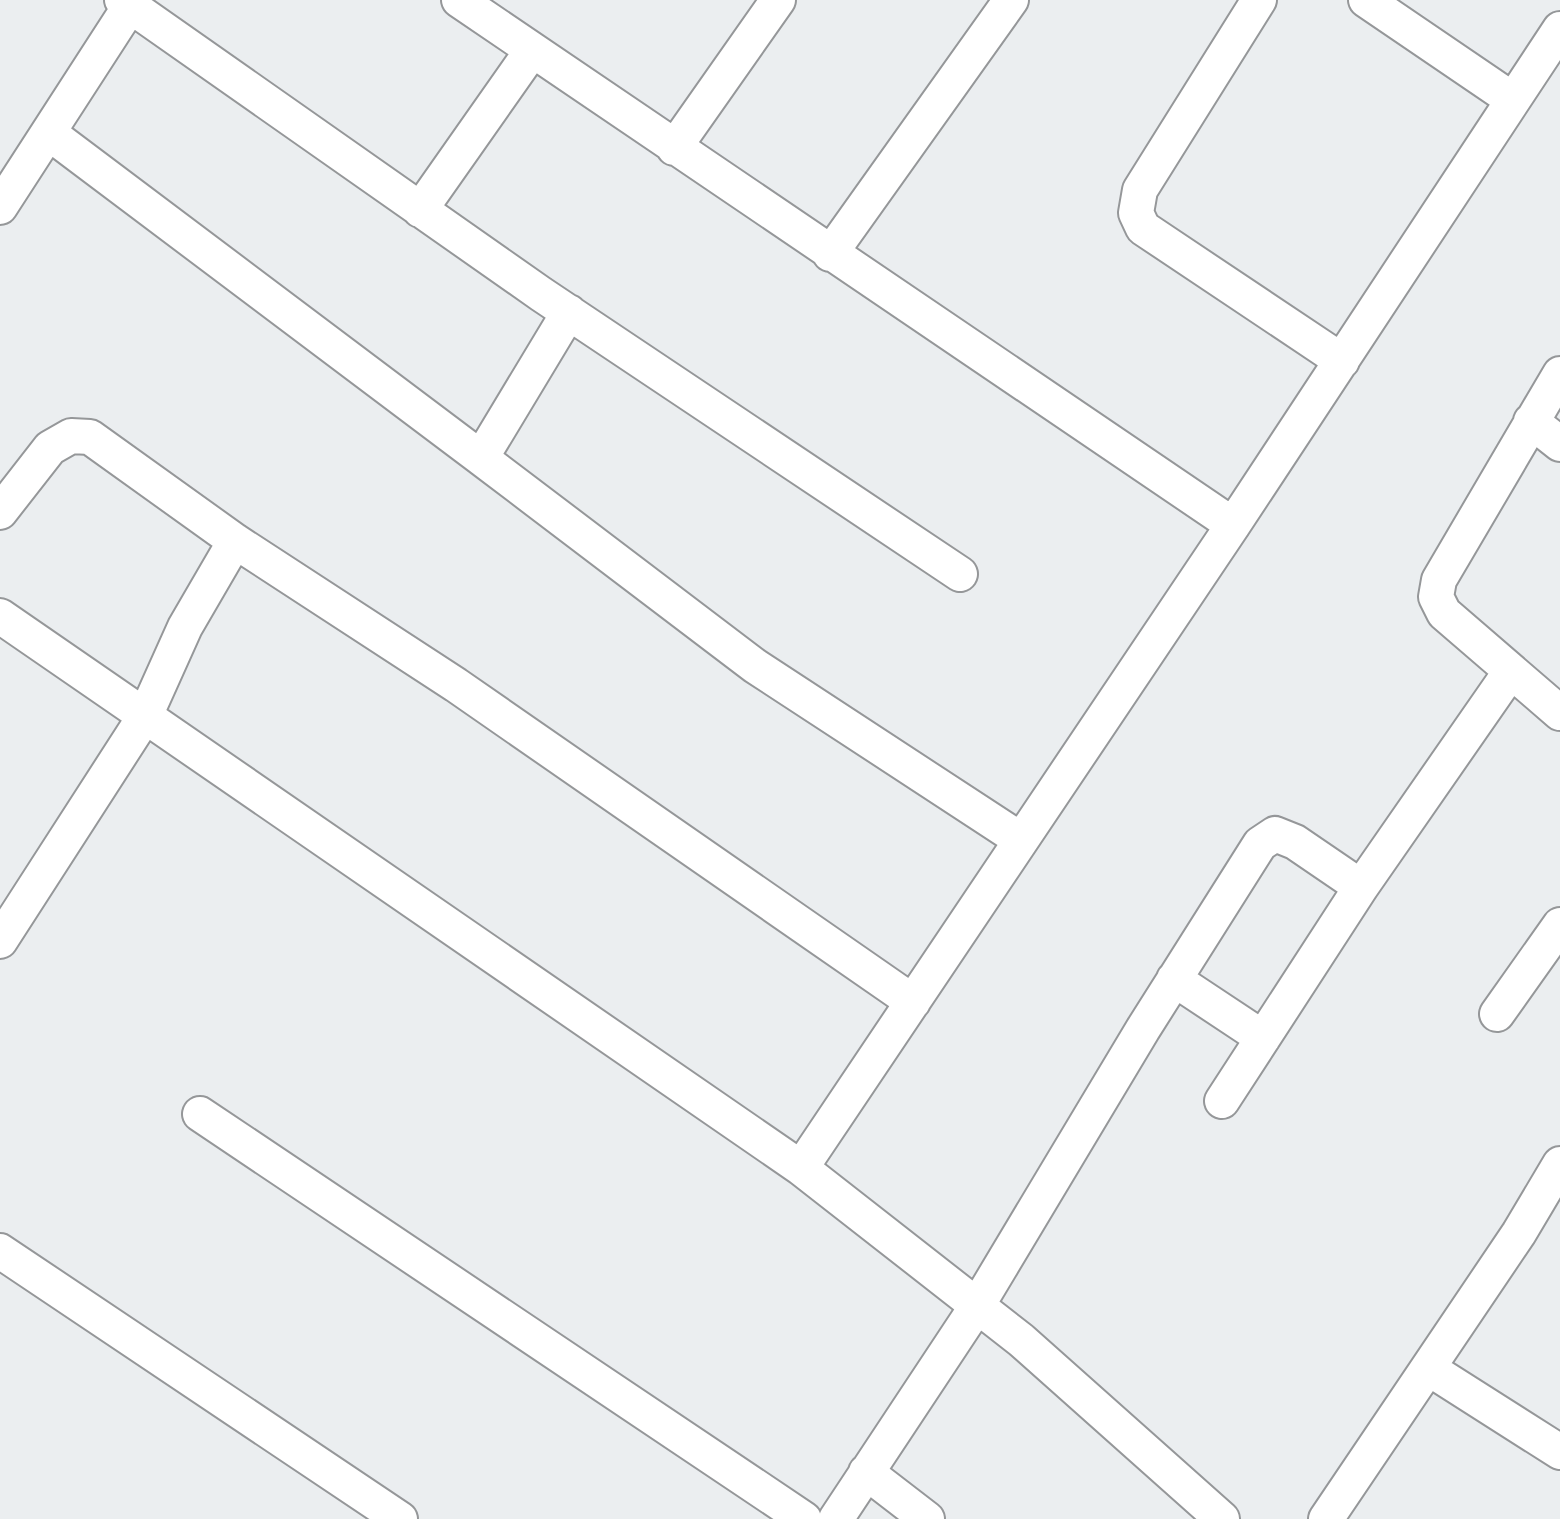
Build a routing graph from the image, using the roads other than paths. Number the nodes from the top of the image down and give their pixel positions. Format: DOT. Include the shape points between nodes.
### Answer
graph roads {
  1 [pos="459,0"];
  2 [pos="778,0"];
  3 [pos="1011,0"];
  4 [pos="1259,0"];
  5 [pos="1366,0"];
  6 [pos="126,3"];
  7 [pos="1560,29"];
  8 [pos="531,52"];
  9 [pos="1513,100"];
  10 [pos="49,133"];
  11 [pos="674,148"];
  12 [pos="0,207"];
  13 [pos="420,210"];
  14 [pos="830,254"];
  15 [pos="569,312"];
  16 [pos="1342,361"];
  17 [pos="1560,374"];
  18 [pos="1531,421"];
  19 [pos="1560,444"];
  20 [pos="481,458"];
  21 [pos="0,512"];
  22 [pos="1233,525"];
  23 [pos="235,541"];
  24 [pos="960,574"];
  25 [pos="0,616"];
  26 [pos="1511,671"];
  27 [pos="1560,713"];
  28 [pos="145,716"];
  29 [pos="1021,840"];
  30 [pos="1361,887"];
  31 [pos="1560,925"];
  32 [pos="0,941"];
  33 [pos="1174,979"];
  34 [pos="913,1002"];
  35 [pos="1497,1014"];
  36 [pos="1263,1038"];
  37 [pos="1222,1101"];
  38 [pos="200,1114"];
  39 [pos="1560,1164"];
  40 [pos="801,1168"];
  41 [pos="1549,1206"];
  42 [pos="0,1251"];
  43 [pos="977,1306"];
  44 [pos="1428,1368"];
  45 [pos="1560,1452"];
  46 [pos="866,1472"];
  47 [pos="400,1519"];
  48 [pos="804,1519"];
  49 [pos="836,1519"];
  50 [pos="927,1519"];
  51 [pos="1222,1519"];
  52 [pos="1326,1519"];
  1 -- 8 [label="street"];
  2 -- 11 [label="street"];
  3 -- 14 [label="street"];
  4 -- 16 [label="street" via="1140,190 1136,213 1143,228"];
  5 -- 9 [label="street"];
  6 -- 10 [label="street"];
  6 -- 13 [label="street"];
  7 -- 9 [label="street"];
  8 -- 11 [label="street"];
  8 -- 13 [label="street"];
  9 -- 16 [label="street"];
  10 -- 12 [label="street"];
  10 -- 20 [label="street"];
  11 -- 14 [label="street"];
  13 -- 15 [label="street"];
  14 -- 22 [label="street"];
  15 -- 20 [label="street"];
  15 -- 24 [label="street"];
  16 -- 22 [label="street"];
  17 -- 18 [label="street"];
  18 -- 19 [label="street"];
  18 -- 26 [label="street" via="1439,580 1436,597 1444,613"];
  20 -- 29 [label="street" via="755,666"];
  21 -- 23 [label="street" via="50,448 71,436 90,437"];
  22 -- 29 [label="street"];
  23 -- 28 [label="street" via="185,627"];
  23 -- 34 [label="street" via="456,685"];
  25 -- 28 [label="street"];
  26 -- 27 [label="street"];
  26 -- 30 [label="street"];
  28 -- 32 [label="street"];
  28 -- 40 [label="street"];
  29 -- 34 [label="street"];
  30 -- 33 [label="street" via="1275,834 1260,844"];
  30 -- 36 [label="street"];
  31 -- 35 [label="street"];
  33 -- 36 [label="street"];
  33 -- 43 [label="street"];
  34 -- 40 [label="street"];
  36 -- 37 [label="street"];
  38 -- 48 [label="street"];
  39 -- 41 [label="street"];
  40 -- 43 [label="street"];
  41 -- 44 [label="street"];
  42 -- 47 [label="street"];
  43 -- 46 [label="street"];
  43 -- 51 [label="street"];
  44 -- 45 [label="street"];
  44 -- 52 [label="street"];
  46 -- 49 [label="street"];
  46 -- 50 [label="street"];
}
